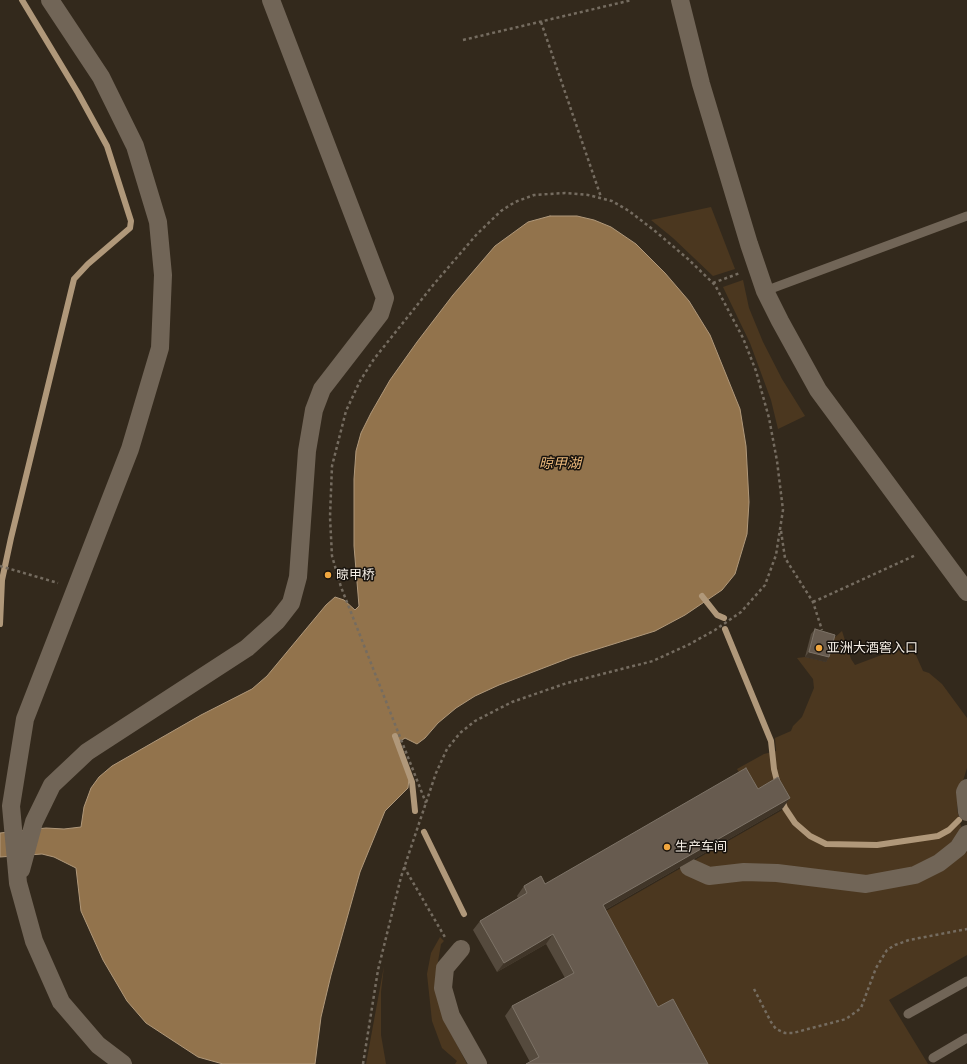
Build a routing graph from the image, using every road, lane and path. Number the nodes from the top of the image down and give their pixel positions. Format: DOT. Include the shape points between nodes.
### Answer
graph roads {
  1 [pos="50,0"];
  2 [pos="270,0"];
  3 [pos="632,0"];
  4 [pos="680,0"];
  5 [pos="540,22"];
  6 [pos="463,40"];
  7 [pos="601,198"];
  8 [pos="967,216"];
  9 [pos="756,267"];
  10 [pos="712,283"];
  11 [pos="765,291"];
  12 [pos="781,526"];
  13 [pos="934,547"];
  14 [pos="0,566"];
  15 [pos="75,589"];
  16 [pos="967,592"];
  17 [pos="813,602"];
  18 [pos="822,630"];
  19 [pos="967,788"];
  20 [pos="426,803"];
  21 [pos="967,812"];
  22 [pos="967,834"];
  23 [pos="404,867"];
  24 [pos="690,867"];
  25 [pos="18,883"];
  26 [pos="967,929"];
  27 [pos="458,952"];
  28 [pos="967,981"];
  29 [pos="754,989"];
  30 [pos="908,1014"];
  31 [pos="967,1038"];
  32 [pos="933,1058"];
  33 [pos="122,1064"];
  34 [pos="363,1064"];
  35 [pos="478,1064"];
  1 -- 15 [label="street" via="100,77 135,146 158,222 163,275 160,348 130,449"];
  2 -- 25 [label="street" via="385,298 380,314 322,389 314,410 307,451 298,577 291,604 248,648 87,752 52,785 34,822"];
  3 -- 5 [label="path"];
  4 -- 9 [label="street" via="701,84"];
  5 -- 6 [label="path"];
  5 -- 7 [label="path"];
  7 -- 10 [label="path" via="629,211 688,259"];
  7 -- 20 [label="path" via="565,193 534,195 501,211 434,284 374,359 346,411 332,466 332,556 341,587"];
  8 -- 11 [label="lane"];
  9 -- 10 [label="path"];
  9 -- 11 [label="street"];
  10 -- 12 [label="path" via="743,338 758,378 777,461 783,510"];
  11 -- 13 [label="street" via="818,390"];
  12 -- 17 [label="path" via="785,558"];
  12 -- 20 [label="path" via="776,555 765,585 740,612 701,638 653,661 567,683 512,702 475,721 446,749"];
  13 -- 16 [label="street"];
  13 -- 17 [label="path"];
  14 -- 15 [label="path"];
  15 -- 25 [label="street" via="24,719 11,806"];
  17 -- 18 [label="path"];
  19 -- 21 [label="street"];
  20 -- 23 [label="path"];
  22 -- 24 [label="street" via="958,848 939,863 914,875 866,884 778,873 744,872 709,876"];
  23 -- 27 [label="path"];
  23 -- 34 [label="path" via="378,970"];
  25 -- 33 [label="street" via="34,941 61,1002 98,1045"];
  26 -- 29 [label="path" via="895,944 887,950 876,968 861,1008 846,1019 794,1033 785,1033 776,1029 771,1022"];
  27 -- 35 [label="street" via="445,968 443,988 451,1016"];
  28 -- 30 [label="lane"];
  31 -- 32 [label="lane"];
}
